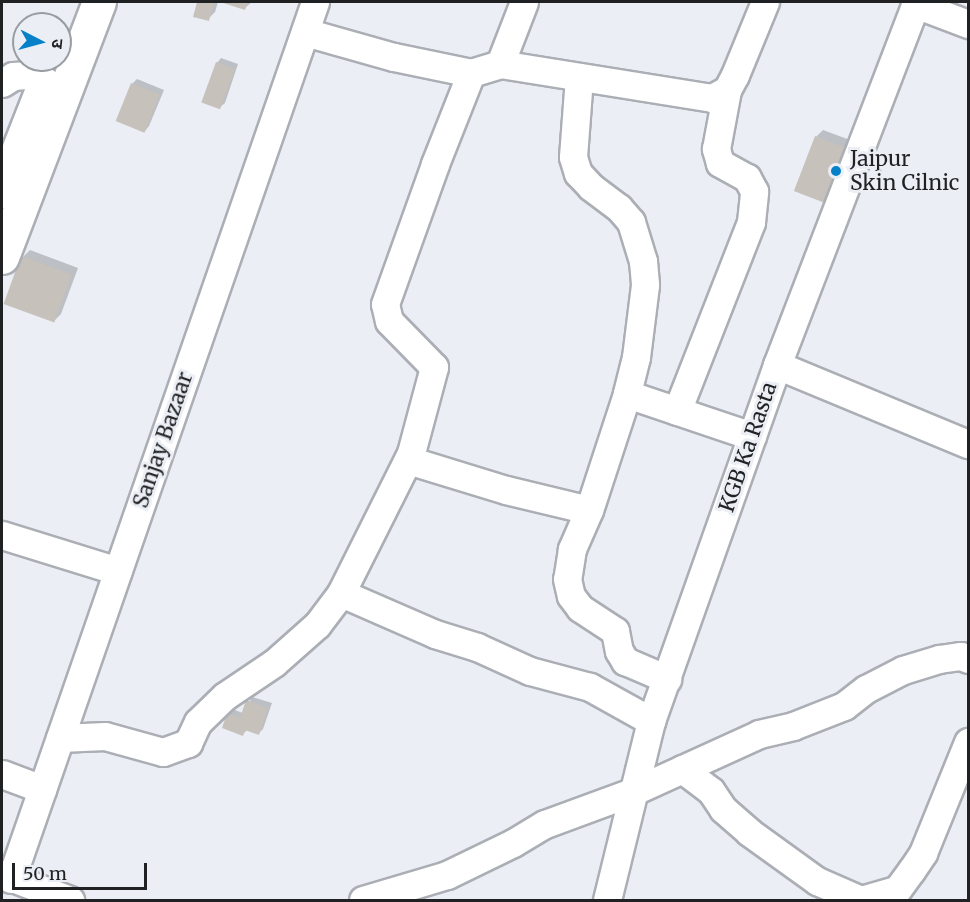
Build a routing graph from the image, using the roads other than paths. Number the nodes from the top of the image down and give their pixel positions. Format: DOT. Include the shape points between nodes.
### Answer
graph roads {
  1 [pos="99,2"];
  2 [pos="315,2"];
  3 [pos="524,2"];
  4 [pos="765,2"];
  5 [pos="915,3"];
  6 [pos="969,24"];
  7 [pos="305,32"];
  8 [pos="500,64"];
  9 [pos="43,72"];
  10 [pos="49,72"];
  11 [pos="471,73"];
  12 [pos="579,77"];
  13 [pos="2,83"];
  14 [pos="727,90"];
  15 [pos="2,191"];
  16 [pos="2,257"];
  17 [pos="777,365"];
  18 [pos="627,394"];
  19 [pos="677,411"];
  20 [pos="752,436"];
  21 [pos="969,444"];
  22 [pos="408,460"];
  23 [pos="590,510"];
  24 [pos="2,535"];
  25 [pos="118,571"];
  26 [pos="341,593"];
  27 [pos="969,659"];
  28 [pos="667,679"];
  29 [pos="651,722"];
  30 [pos="60,738"];
  31 [pos="969,742"];
  32 [pos="682,769"];
  33 [pos="2,774"];
  34 [pos="42,789"];
  35 [pos="632,792"];
  36 [pos="6,877"];
  37 [pos="39,896"];
  38 [pos="70,900"];
  39 [pos="363,900"];
  40 [pos="607,900"];
  1 -- 16 [label="highway"];
  2 -- 7 [label="street, Sanjay Bazaar"];
  3 -- 8 [label="street"];
  4 -- 14 [label="street"];
  5 -- 6 [label="street"];
  5 -- 17 [label="street, KGB Ka Rasta"];
  7 -- 11 [label="street"];
  7 -- 25 [label="street, Sanjay Bazaar"];
  8 -- 11 [label="street"];
  8 -- 12 [label="street"];
  9 -- 13 [label="street" via="13,76"];
  10 -- 15 [label="highway"];
  11 -- 22 [label="street" via="385,304 389,321 434,367"];
  12 -- 14 [label="street" via="712,98"];
  12 -- 18 [label="street" via="573,157 578,173 631,222 643,261 645,285"];
  14 -- 19 [label="street" via="716,148 720,163 747,178 754,191 751,222"];
  17 -- 20 [label="street, KGB Ka Rasta"];
  17 -- 21 [label="street"];
  18 -- 19 [label="street"];
  18 -- 23 [label="street"];
  19 -- 20 [label="street"];
  20 -- 28 [label="street, KGB Ka Rasta"];
  22 -- 23 [label="street"];
  22 -- 26 [label="street"];
  23 -- 28 [label="street" via="572,549 567,579 571,596 580,608 615,631 625,661"];
  24 -- 25 [label="street"];
  25 -- 30 [label="street, Sanjay Bazaar"];
  26 -- 29 [label="street" via="530,671 590,687"];
  26 -- 30 [label="street" via="317,625 274,663 225,696 198,722 188,743 163,752 105,736"];
  27 -- 32 [label="street" via="939,659 903,670 866,689 844,706 794,726 759,734"];
  28 -- 29 [label="street, KGB Ka Rasta"];
  29 -- 35 [label="street, KGB Ka Rasta"];
  30 -- 34 [label="street, Sanjay Bazaar"];
  31 -- 32 [label="street" via="923,853 911,871 897,890 861,900 817,881 749,832 723,809 711,791"];
  32 -- 35 [label="street"];
  33 -- 34 [label="street"];
  34 -- 36 [label="street, Sanjay Bazaar"];
  35 -- 39 [label="street" via="545,824 447,875"];
  35 -- 40 [label="street, KGB Ka Rasta"];
  36 -- 37 [label="street"];
  37 -- 38 [label="street"];
}
